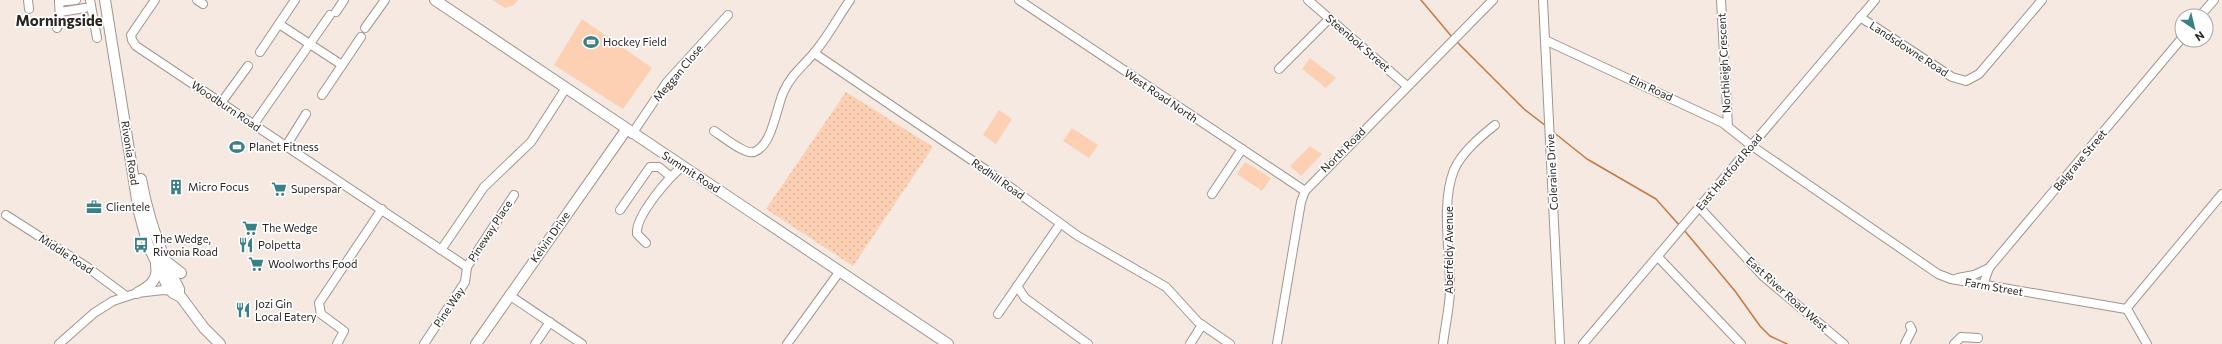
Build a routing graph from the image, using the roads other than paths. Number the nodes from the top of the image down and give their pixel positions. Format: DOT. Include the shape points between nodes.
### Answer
graph roads {
  1 [pos="76,0"];
  2 [pos="90,0"];
  3 [pos="105,0"];
  4 [pos="112,0"];
  5 [pos="155,0"];
  6 [pos="295,0"];
  7 [pos="344,0"];
  8 [pos="385,0"];
  9 [pos="434,0"];
  10 [pos="850,0"];
  11 [pos="1019,0"];
  12 [pos="1308,0"];
  13 [pos="1493,0"];
  14 [pos="1543,0"];
  15 [pos="1721,0"];
  16 [pos="1875,0"];
  17 [pos="2042,0"];
  18 [pos="2214,0"];
  19 [pos="59,1"];
  20 [pos="85,8"];
  21 [pos="2207,8"];
  22 [pos="60,12"];
  23 [pos="728,16"];
  24 [pos="1860,17"];
  25 [pos="1330,18"];
  26 [pos="279,24"];
  27 [pos="57,28"];
  28 [pos="365,28"];
  29 [pos="360,37"];
  30 [pos="97,38"];
  31 [pos="1545,40"];
  32 [pos="310,44"];
  33 [pos="2174,48"];
  34 [pos="260,52"];
  35 [pos="814,53"];
  36 [pos="342,65"];
  37 [pos="248,66"];
  38 [pos="1279,69"];
  39 [pos="1407,86"];
  40 [pos="566,88"];
  41 [pos="322,95"];
  42 [pos="221,103"];
  43 [pos="306,114"];
  44 [pos="254,124"];
  45 [pos="1495,125"];
  46 [pos="1728,126"];
  47 [pos="714,131"];
  48 [pos="629,132"];
  49 [pos="286,146"];
  50 [pos="1752,146"];
  51 [pos="1242,149"];
  52 [pos="683,166"];
  53 [pos="670,176"];
  54 [pos="1305,191"];
  55 [pos="1212,194"];
  56 [pos="2222,194"];
  57 [pos="514,195"];
  58 [pos="1700,208"];
  59 [pos="382,209"];
  60 [pos="620,210"];
  61 [pos="6,215"];
  62 [pos="1060,224"];
  63 [pos="646,243"];
  64 [pos="441,250"];
  65 [pos="1658,257"];
  66 [pos="160,260"];
  67 [pos="467,267"];
  68 [pos="1989,268"];
  69 [pos="840,271"];
  70 [pos="182,273"];
  71 [pos="1951,279"];
  72 [pos="1983,285"];
  73 [pos="1017,286"];
  74 [pos="172,289"];
  75 [pos="137,293"];
  76 [pos="509,295"];
  77 [pos="126,296"];
  78 [pos="2128,309"];
  79 [pos="998,314"];
  80 [pos="550,322"];
  81 [pos="1202,325"];
  82 [pos="1910,326"];
  83 [pos="1978,338"];
  84 [pos="62,343"];
  85 [pos="220,344"];
  86 [pos="337,344"];
  87 [pos="424,344"];
  88 [pos="476,344"];
  89 [pos="535,344"];
  90 [pos="582,344"];
  91 [pos="787,344"];
  92 [pos="948,344"];
  93 [pos="1088,344"];
  94 [pos="1190,344"];
  95 [pos="1230,344"];
  96 [pos="1277,344"];
  97 [pos="1443,344"];
  98 [pos="1560,344"];
  99 [pos="1583,344"];
  100 [pos="1741,344"];
  101 [pos="1844,344"];
  102 [pos="1905,344"];
  103 [pos="1954,344"];
  104 [pos="2147,344"];
  1 -- 19 [label="street"];
  2 -- 30 [label="street"];
  3 -- 66 [label="main road, Rivonia Road" via="139,212 148,245"];
  4 -- 66 [label="main road, Rivonia Road" via="146,209"];
  5 -- 42 [label="street, Woodburn Road" via="133,32 133,43"];
  6 -- 26 [label="street"];
  7 -- 32 [label="street"];
  8 -- 28 [label="street"];
  9 -- 40 [label="main road, Summit Road"];
  10 -- 35 [label="street"];
  11 -- 51 [label="street, West Road North"];
  12 -- 25 [label="street, Steenbok Street"];
  13 -- 39 [label="street, North Road"];
  14 -- 31 [label="street, Coleraine Drive"];
  15 -- 46 [label="street, Northleigh Crescent"];
  16 -- 24 [label="street, East Hertford Road"];
  17 -- 24 [label="street, Landsdowne Road" via="1979,74 1966,81 1952,77"];
  18 -- 21 [label="street"];
  19 -- 22 [label="street"];
  20 -- 22 [label="street"];
  22 -- 27 [label="street"];
  23 -- 48 [label="street, Meggan Close" via="667,82"];
  24 -- 50 [label="street, East Hertford Road"];
  25 -- 38 [label="street"];
  25 -- 39 [label="street, Steenbok Street"];
  26 -- 32 [label="street"];
  26 -- 34 [label="street"];
  29 -- 36 [label="street"];
  31 -- 46 [label="street, Elm Road"];
  31 -- 98 [label="street, Coleraine Drive"];
  32 -- 36 [label="street"];
  32 -- 44 [label="street"];
  33 -- 68 [label="street, Belgrave Street"];
  35 -- 47 [label="street" via="799,68 784,90 773,128 758,150 746,151"];
  35 -- 62 [label="street, Redhill Road" via="992,174"];
  36 -- 41 [label="street"];
  37 -- 42 [label="street"];
  39 -- 54 [label="street, North Road"];
  40 -- 48 [label="main road, Summit Road"];
  40 -- 64 [label="street" via="531,142 484,187"];
  42 -- 44 [label="street, Woodburn Road"];
  43 -- 49 [label="street"];
  44 -- 49 [label="street, Woodburn Road"];
  45 -- 97 [label="street, Aberfeldy Avenue" via="1468,150 1454,170 1447,234 1450,291"];
  46 -- 50 [label="street, Elm Road"];
  48 -- 52 [label="main road, Summit Road"];
  48 -- 76 [label="main road, Kelvin Drive"];
  49 -- 59 [label="street, Woodburn Road"];
  50 -- 58 [label="street, East Hertford Road"];
  50 -- 71 [label="street, Farm Street" via="1938,274"];
  51 -- 54 [label="street, West Road North"];
  51 -- 55 [label="street"];
  52 -- 53 [label="street"];
  52 -- 69 [label="main road, Summit Road"];
  53 -- 60 [label="street" via="659,167 650,167"];
  53 -- 63 [label="street" via="638,224 637,234"];
  54 -- 96 [label="street, North Road"];
  56 -- 78 [label="street"];
  57 -- 67 [label="street, Pineway Place"];
  58 -- 65 [label="street, East Hertford Road"];
  58 -- 101 [label="street, East River Road West" via="1764,277"];
  59 -- 64 [label="street, Woodburn Road"];
  59 -- 86 [label="street" via="319,303 321,314 344,331"];
  61 -- 77 [label="street, Middle Road" via="87,267"];
  62 -- 73 [label="street"];
  62 -- 81 [label="street, Redhill Road" via="1166,287"];
  64 -- 67 [label="street, Woodburn Road"];
  65 -- 99 [label="street, East Hertford Road"];
  65 -- 100 [label="street"];
  66 -- 70 [label="main road"];
  66 -- 74 [label="main road, Rivonia Road"];
  66 -- 75 [label="main road" via="154,281"];
  67 -- 87 [label="street, Pine Way" via="465,282"];
  68 -- 71 [label="street" via="1972,276"];
  68 -- 72 [label="street, Belgrave Street"];
  69 -- 91 [label="street"];
  69 -- 92 [label="main road, Summit Road"];
  71 -- 72 [label="street, Farm Street"];
  72 -- 78 [label="street, Farm Street"];
  73 -- 79 [label="street"];
  73 -- 93 [label="street" via="1025,298"];
  74 -- 75 [label="street"];
  74 -- 85 [label="main road, Rivonia Road"];
  75 -- 77 [label="street"];
  76 -- 80 [label="street"];
  76 -- 88 [label="main road, Kelvin Drive"];
  77 -- 84 [label="street" via="103,306"];
  78 -- 104 [label="street"];
  80 -- 89 [label="street"];
  80 -- 90 [label="street"];
  81 -- 94 [label="street"];
  81 -- 95 [label="street, Redhill Road"];
  82 -- 102 [label="street" via="1911,335"];
  83 -- 103 [label="street" via="1961,337"];
}
